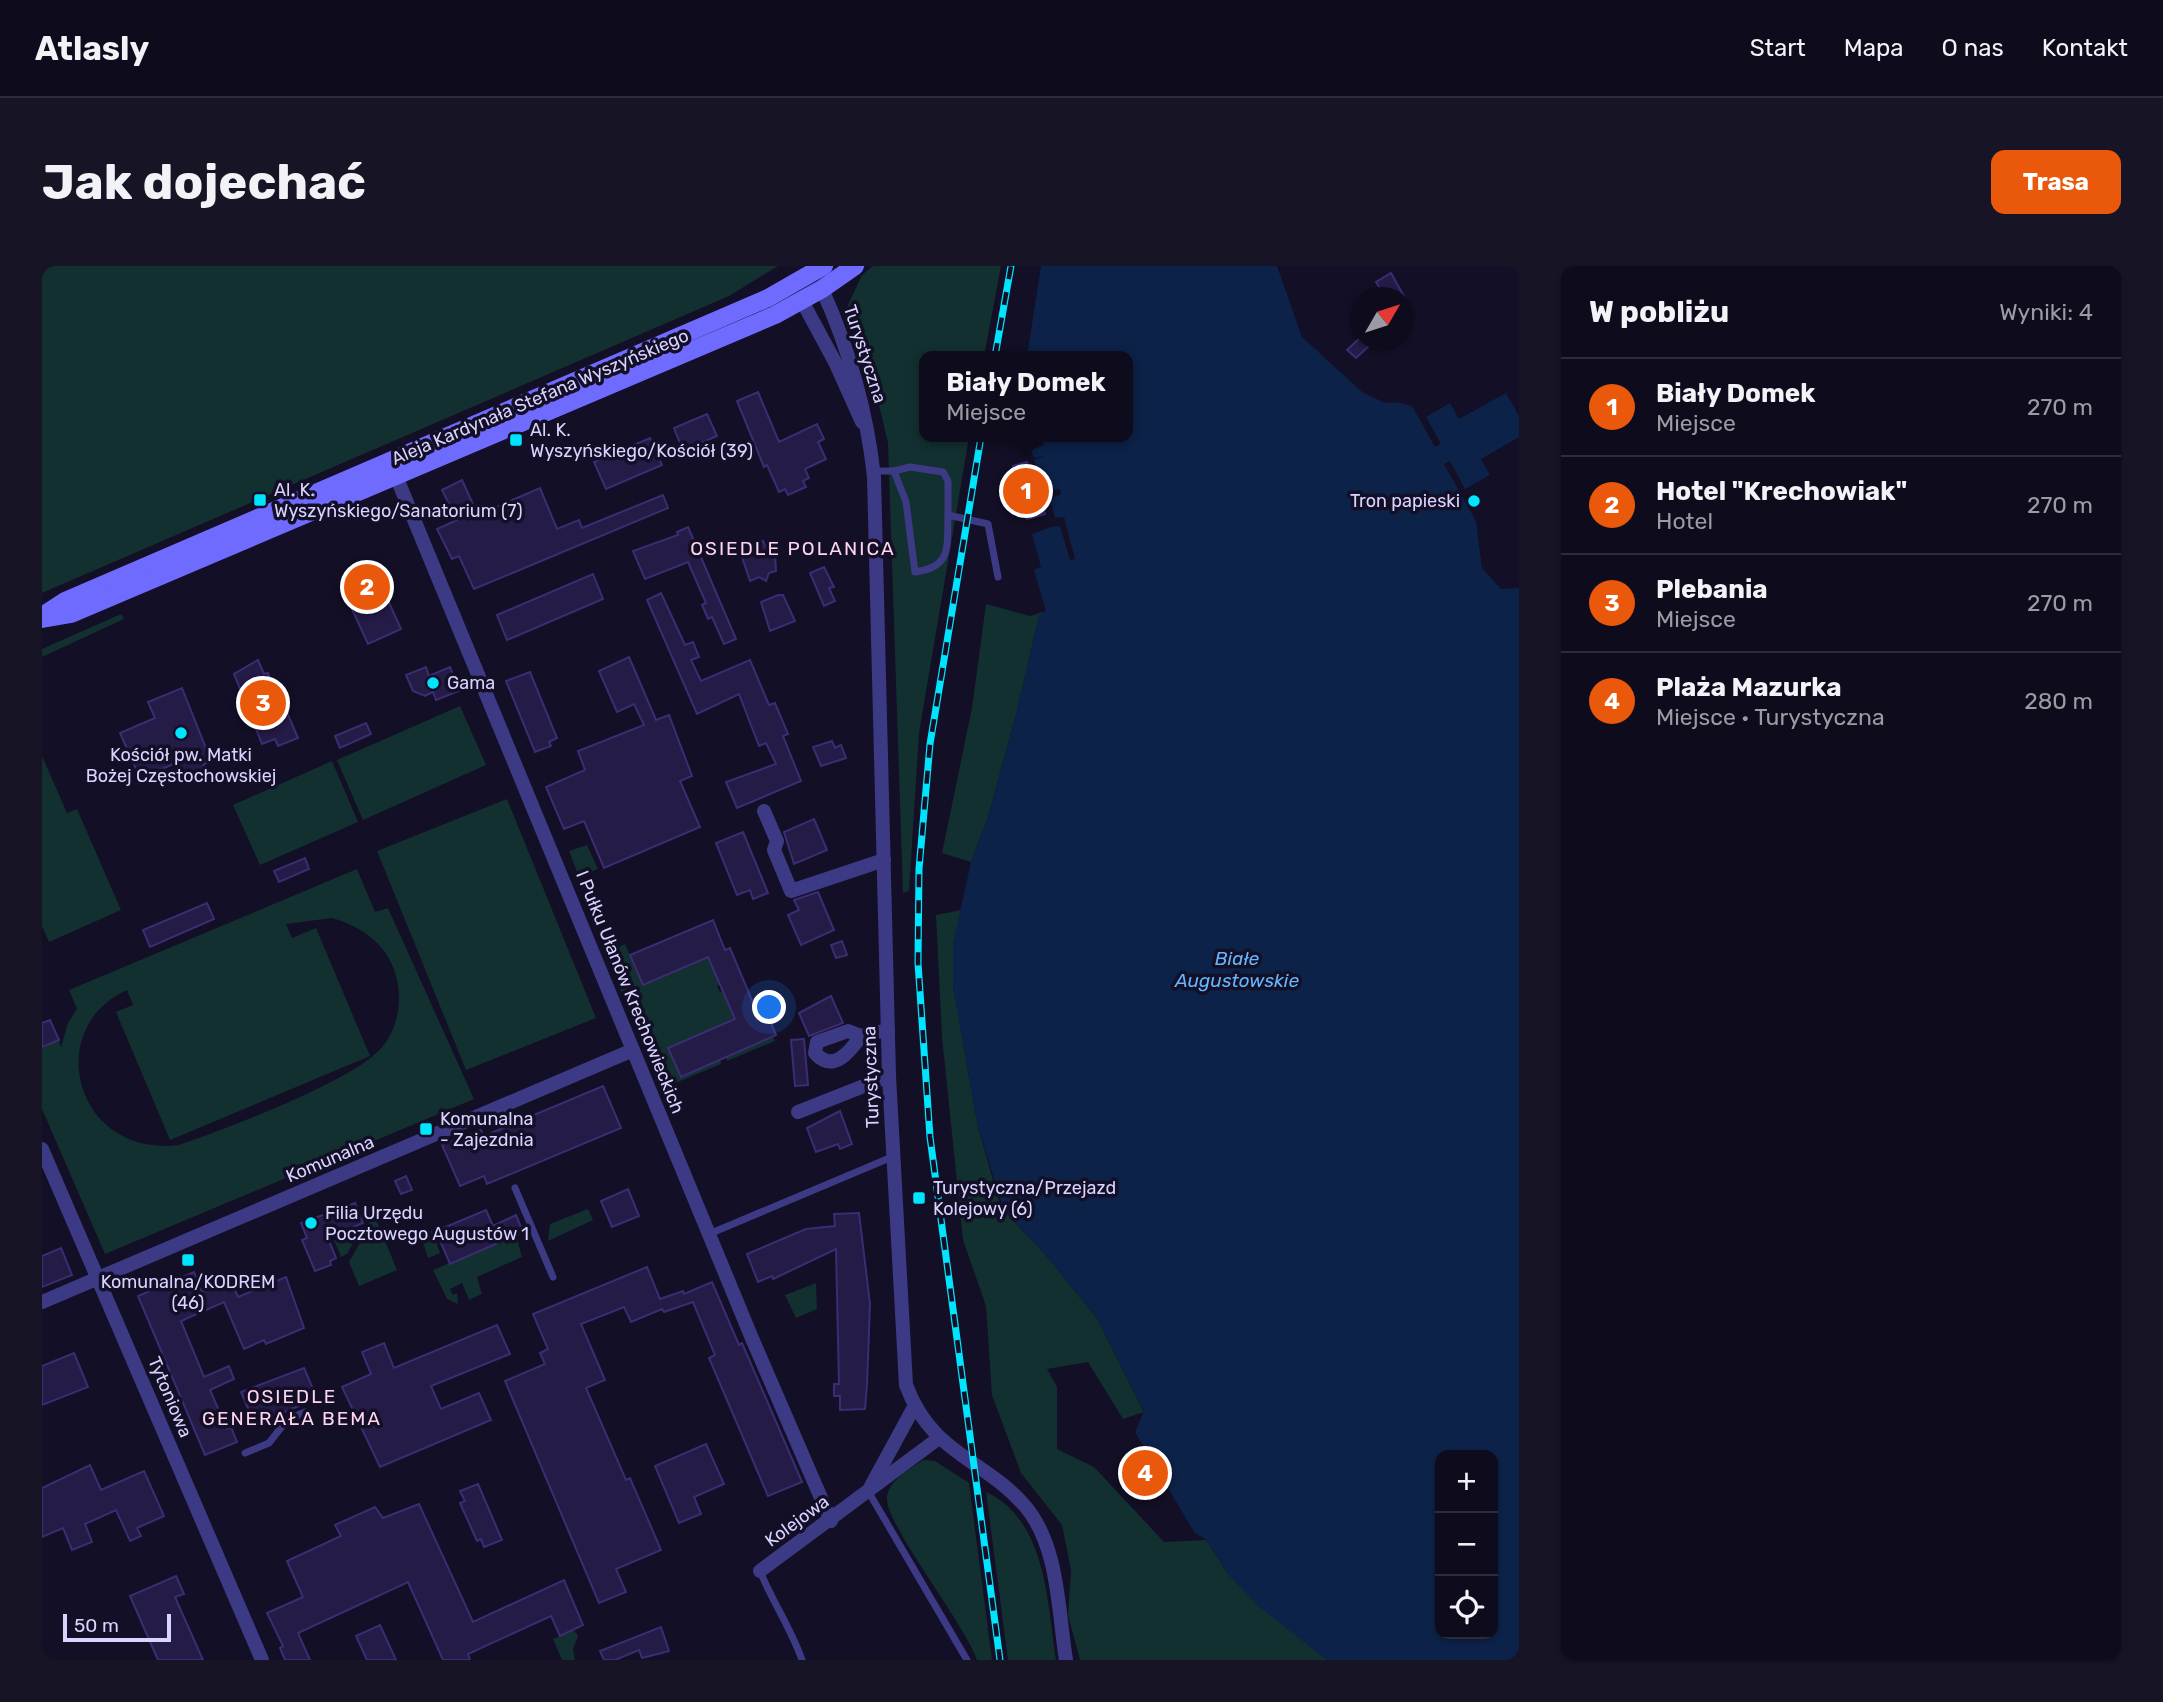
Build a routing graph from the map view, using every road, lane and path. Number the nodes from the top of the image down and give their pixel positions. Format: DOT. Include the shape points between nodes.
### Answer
graph roads {
  1 [pos="824,266"];
  2 [pos="855,266"];
  3 [pos="807,278"];
  4 [pos="822,289"];
  5 [pos="802,301"];
  6 [pos="636,364"];
  7 [pos="867,433"];
  8 [pos="393,469"];
  9 [pos="874,471"];
  10 [pos="894,471"];
  11 [pos="948,515"];
  12 [pos="998,577"];
  13 [pos="42,618"];
  14 [pos="764,811"];
  15 [pos="884,860"];
  16 [pos="888,1030"];
  17 [pos="860,1036"];
  18 [pos="633,1050"];
  19 [pos="889,1076"];
  20 [pos="798,1112"];
  21 [pos="42,1149"];
  22 [pos="894,1156"];
  23 [pos="515,1188"];
  24 [pos="709,1234"];
  25 [pos="553,1277"];
  26 [pos="98,1279"];
  27 [pos="42,1302"];
  28 [pos="914,1407"];
  29 [pos="305,1412"];
  30 [pos="939,1438"];
  31 [pos="245,1453"];
  32 [pos="868,1491"];
  33 [pos="831,1521"];
  34 [pos="760,1572"];
  35 [pos="262,1660"];
  36 [pos="802,1660"];
  37 [pos="967,1660"];
  38 [pos="1066,1660"];
  1 -- 3 [label="main road, Aleja Kardynała Stefana Wyszyńskiego"];
  2 -- 4 [label="main road, Aleja Kardynała Stefana Wyszyńskiego"];
  3 -- 4 [label="main road"];
  3 -- 5 [label="main road"];
  3 -- 6 [label="main road, Aleja Kardynała Stefana Wyszyńskiego"];
  4 -- 5 [label="main road, Aleja Kardynała Stefana Wyszyńskiego"];
  4 -- 7 [label="street, Turystyczna" via="838,323 862,400"];
  5 -- 6 [label="main road, Aleja Kardynała Stefana Wyszyńskiego"];
  5 -- 7 [label="street, Turystyczna"];
  6 -- 8 [label="main road, Aleja Kardynała Stefana Wyszyńskiego"];
  7 -- 9 [label="street, Turystyczna"];
  8 -- 13 [label="main road, Aleja Kardynała Stefana Wyszyńskiego" via="114,588 65,601"];
  8 -- 18 [label="street, I Pułku Ułanów Krechowieckich"];
  9 -- 10 [label="lane"];
  9 -- 15 [label="street, Turystyczna"];
  10 -- 11 [label="lane" via="910,467 943,472 948,481"];
  10 -- 11 [label="lane" via="906,502 915,572 931,570 942,561"];
  11 -- 12 [label="lane" via="988,524"];
  14 -- 15 [label="street" via="791,891"];
  15 -- 16 [label="street, Turystyczna"];
  16 -- 17 [label="street"];
  16 -- 19 [label="street, Turystyczna"];
  18 -- 24 [label="street, I Pułku Ułanów Krechowieckich"];
  18 -- 26 [label="street, Komunalna"];
  19 -- 20 [label="street"];
  19 -- 22 [label="street, Turystyczna"];
  21 -- 26 [label="street, Tytoniowa"];
  22 -- 24 [label="lane"];
  22 -- 28 [label="street, Turystyczna" via="904,1364"];
  23 -- 25 [label="lane"];
  24 -- 33 [label="street, I Pułku Ułanów Krechowieckich"];
  26 -- 27 [label="street, Komunalna"];
  26 -- 35 [label="street, Tytoniowa"];
  28 -- 30 [label="street, Turystyczna"];
  28 -- 32 [label="street, Kolejowa"];
  29 -- 31 [label="lane" via="287,1420 269,1444"];
  30 -- 32 [label="street, Kolejowa"];
  30 -- 38 [label="street, Turystyczna" via="1011,1493 1036,1521 1049,1554"];
  32 -- 33 [label="street, Kolejowa"];
  32 -- 37 [label="lane"];
  33 -- 34 [label="street, Kolejowa"];
  34 -- 36 [label="lane, Kolejowa" via="791,1628"];
}
